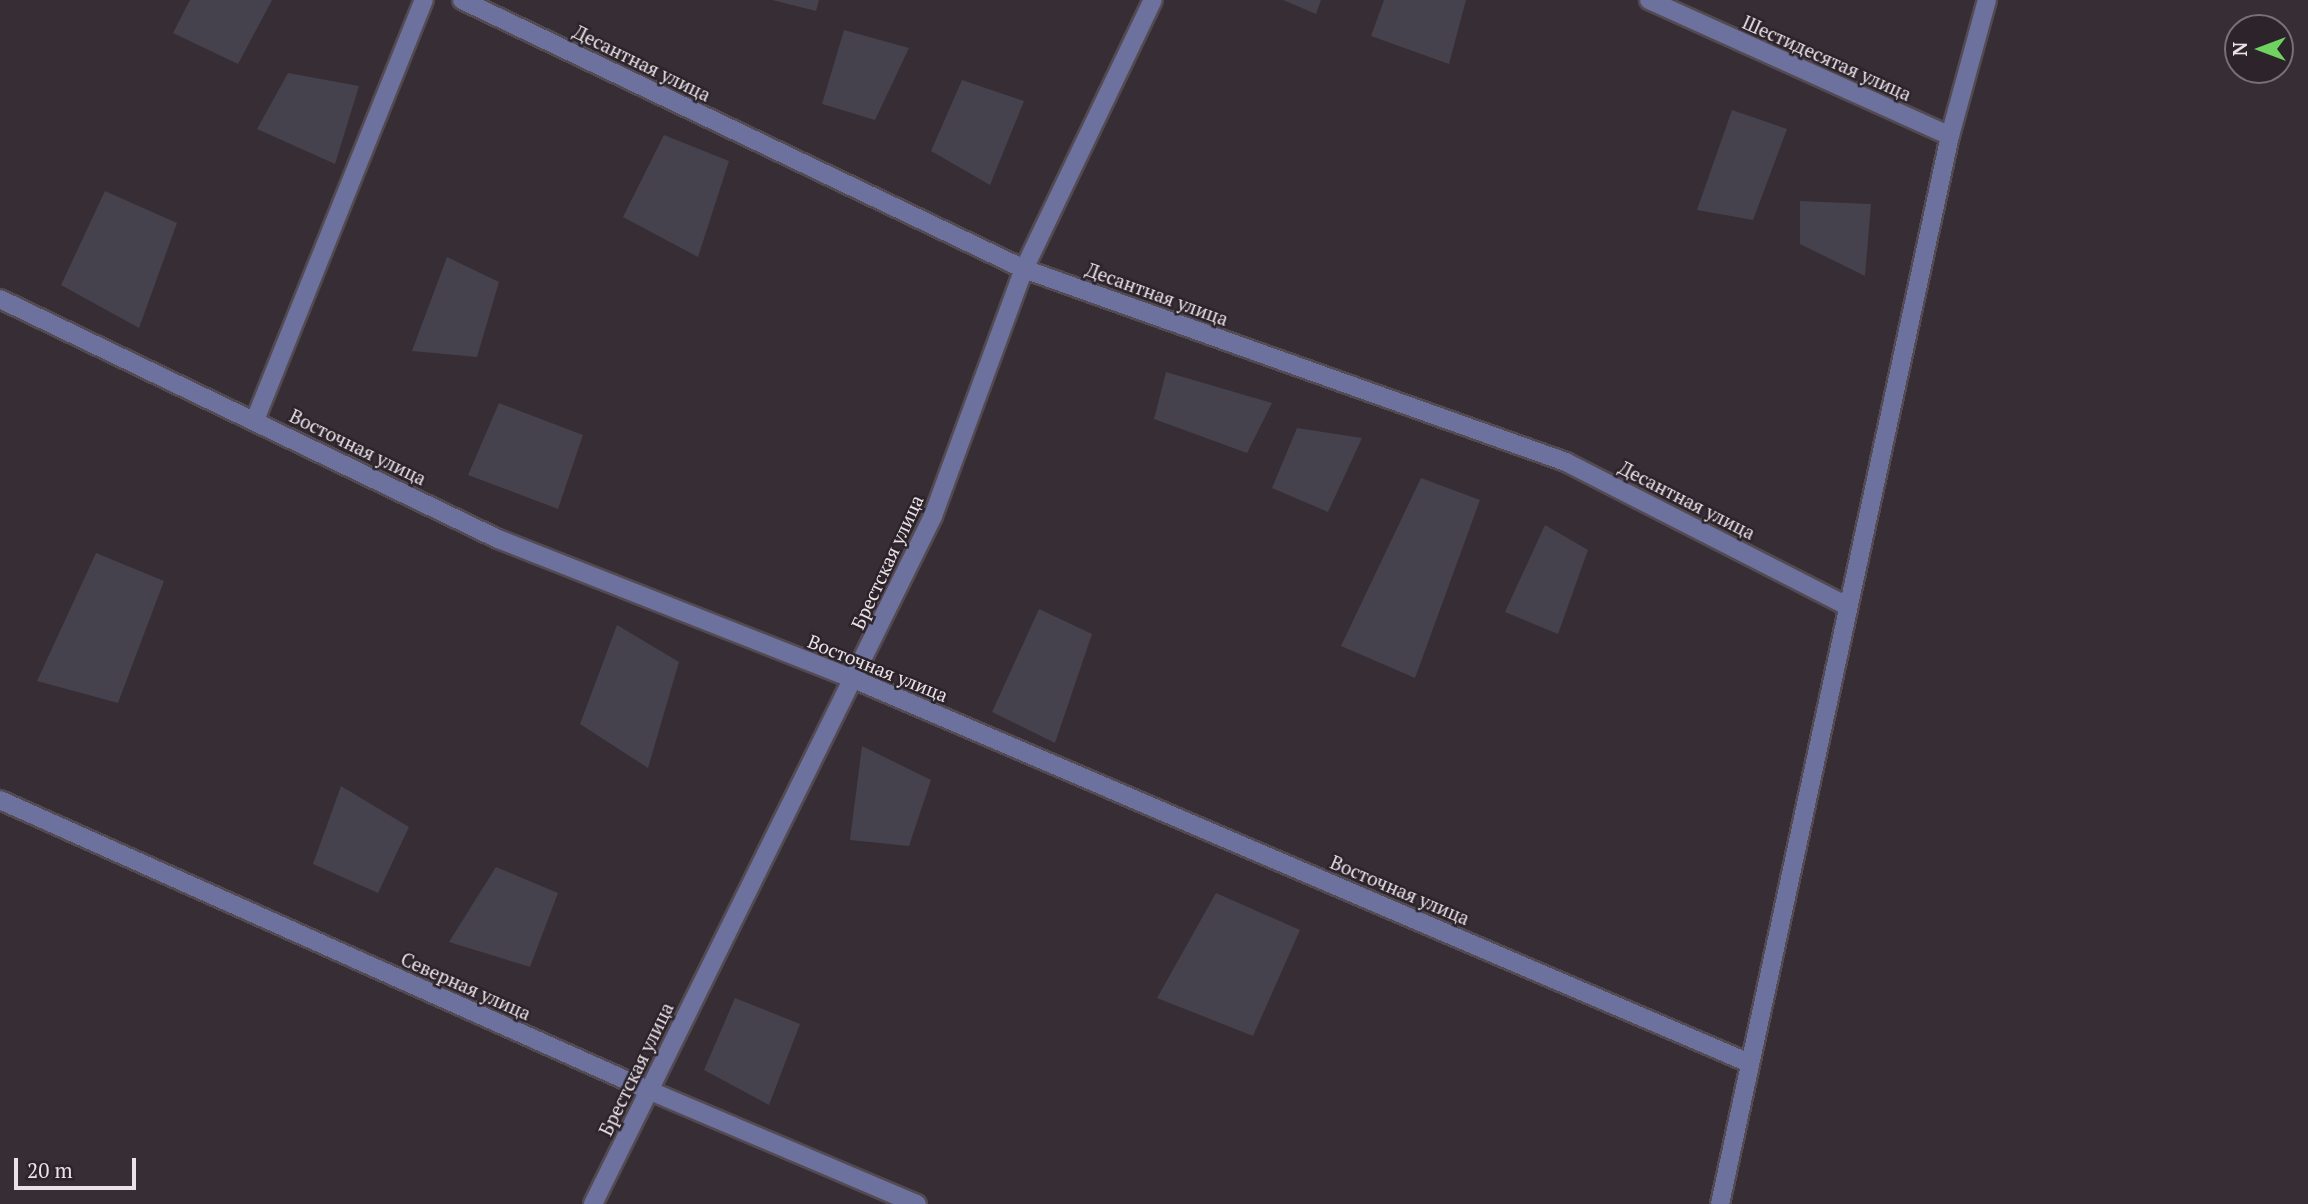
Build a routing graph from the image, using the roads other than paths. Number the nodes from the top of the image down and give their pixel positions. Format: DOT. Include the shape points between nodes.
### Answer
graph roads {
  1 [pos="424,0"];
  2 [pos="462,0"];
  3 [pos="1153,0"];
  4 [pos="1648,0"];
  5 [pos="1987,0"];
  6 [pos="1950,136"];
  7 [pos="1024,269"];
  8 [pos="0,299"];
  9 [pos="255,420"];
  10 [pos="1846,605"];
  11 [pos="856,680"];
  12 [pos="0,800"];
  13 [pos="1747,1062"];
  14 [pos="648,1090"];
  15 [pos="593,1204"];
  16 [pos="917,1204"];
  17 [pos="1720,1204"];
  1 -- 9 [label="street"];
  2 -- 7 [label="street, Десантная улица"];
  3 -- 7 [label="street, Брестская улица"];
  4 -- 6 [label="street, Шестидесятая улица"];
  5 -- 6 [label="street"];
  6 -- 10 [label="street"];
  7 -- 10 [label="street, Десантная улица" via="1566,462"];
  7 -- 11 [label="street, Брестская улица" via="933,516"];
  8 -- 9 [label="street, Восточная улица"];
  9 -- 11 [label="street, Восточная улица" via="498,539"];
  10 -- 13 [label="street"];
  11 -- 13 [label="street, Восточная улица"];
  11 -- 14 [label="street, Брестская улица"];
  12 -- 14 [label="street, Северная улица"];
  13 -- 17 [label="street"];
  14 -- 15 [label="street, Брестская улица"];
  14 -- 16 [label="street, Северная улица"];
}
